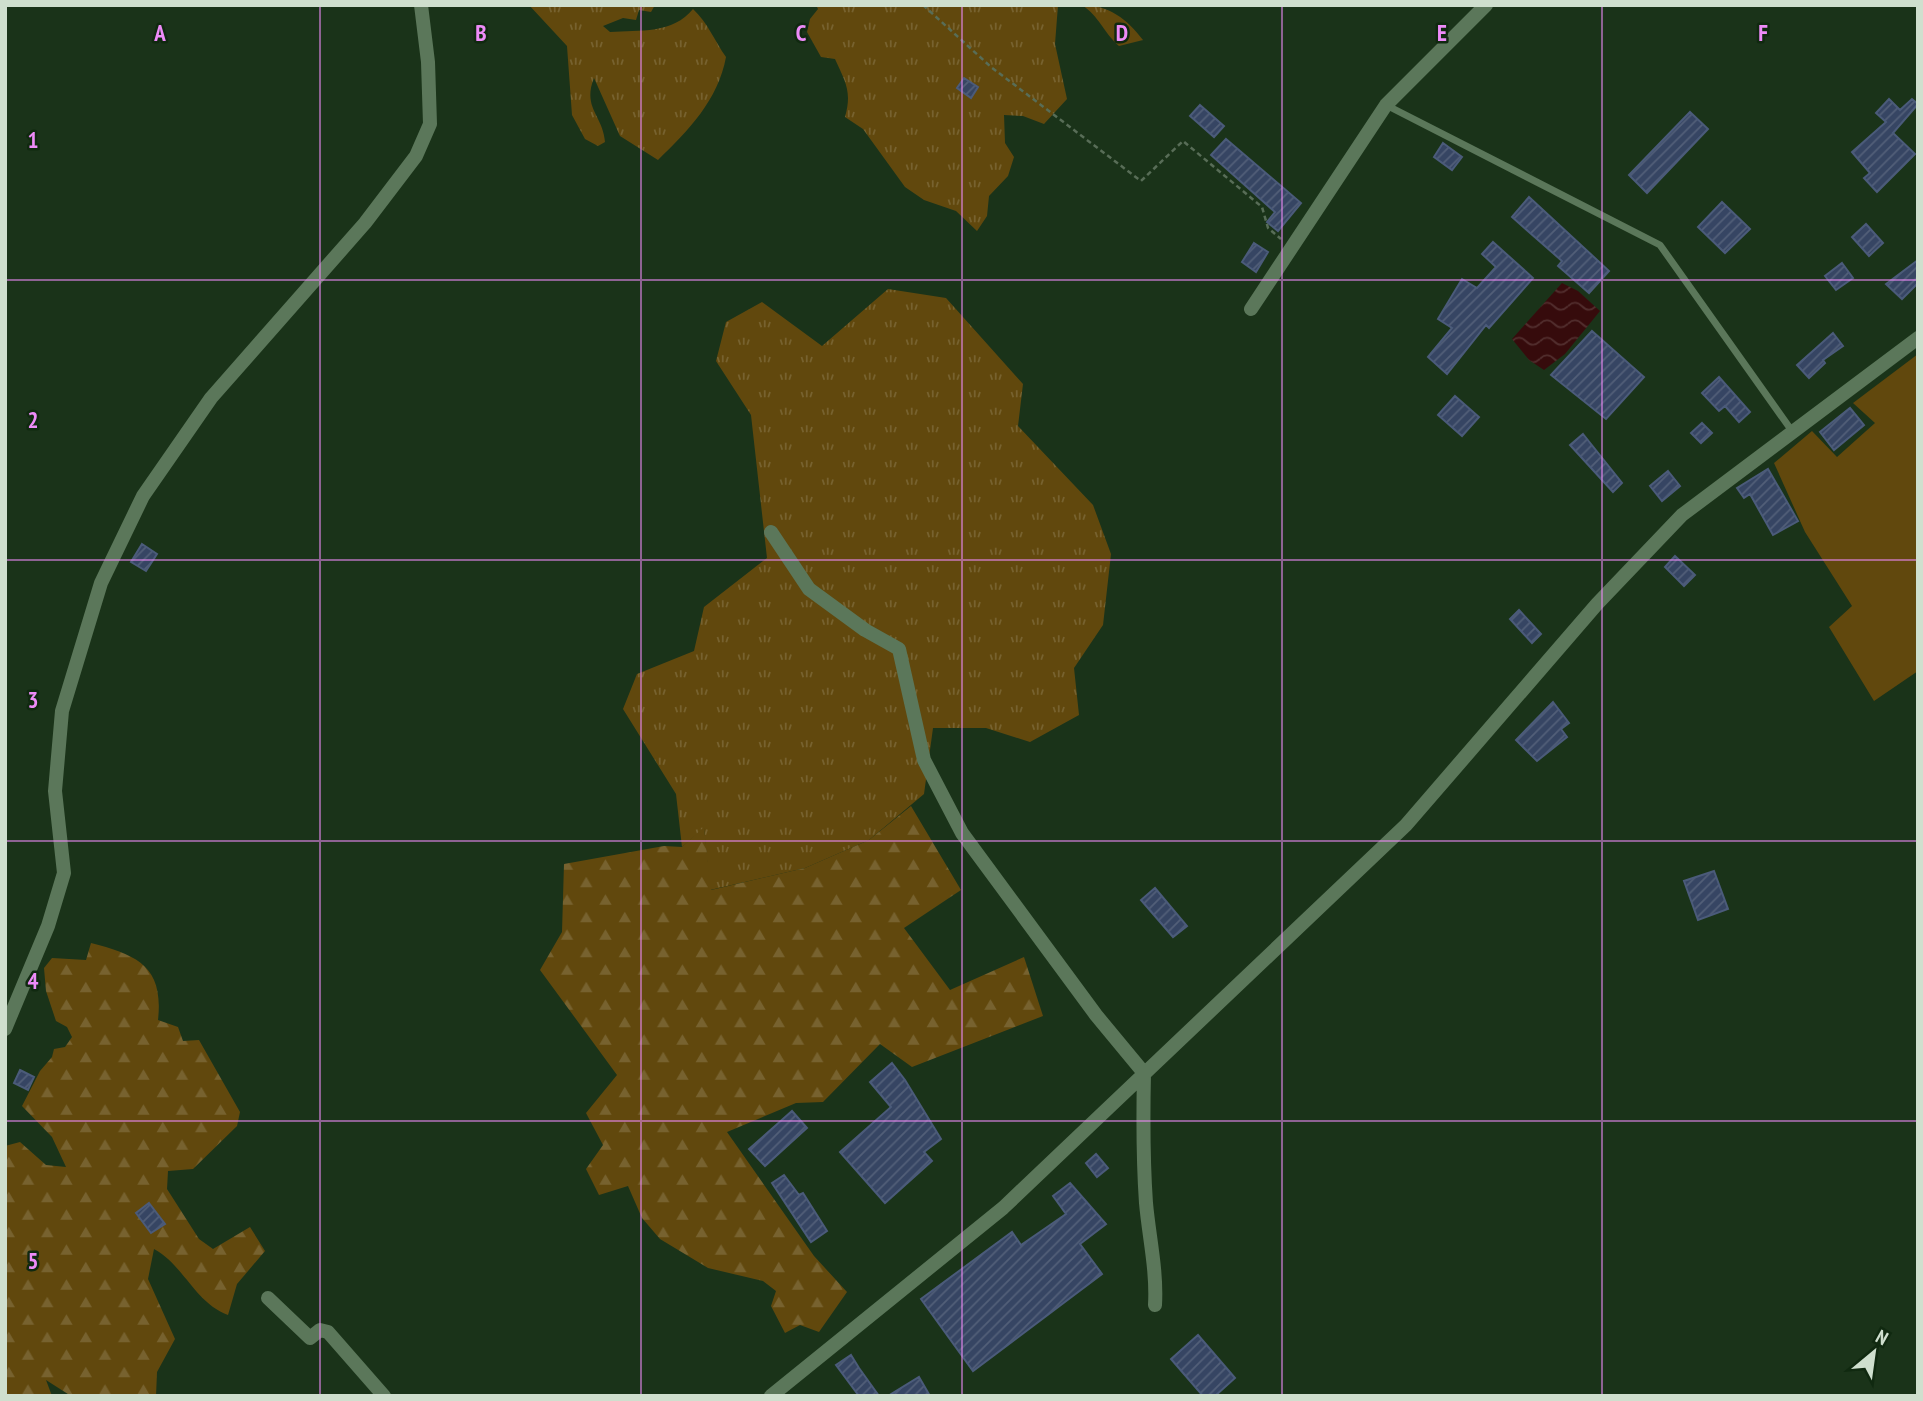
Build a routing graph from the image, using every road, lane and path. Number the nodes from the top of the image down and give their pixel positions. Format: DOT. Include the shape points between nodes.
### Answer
graph roads {
  1 [pos="421,5"];
  2 [pos="923,5"];
  3 [pos="1486,5"];
  4 [pos="1386,105"];
  5 [pos="1292,247"];
  6 [pos="1251,309"];
  7 [pos="1918,338"];
  8 [pos="1792,431"];
  9 [pos="771,532"];
  10 [pos="5,1029"];
  11 [pos="1144,1073"];
  12 [pos="268,1298"];
  13 [pos="1155,1305"];
  14 [pos="384,1396"];
  15 [pos="771,1396"];
  1 -- 10 [label="street" via="430,124 416,156 365,223 211,398 143,496 102,583 62,712 55,791 64,873 48,926"];
  2 -- 5 [label="path" via="991,67 1141,181 1183,141 1262,207 1268,228"];
  3 -- 4 [label="street"];
  4 -- 5 [label="street"];
  4 -- 8 [label="lane" via="1660,245"];
  5 -- 6 [label="street"];
  7 -- 8 [label="street"];
  8 -- 11 [label="street" via="1682,515 1597,604 1406,825"];
  9 -- 11 [label="street" via="809,589 899,649 924,760 962,833"];
  11 -- 13 [label="street" via="1146,1205 1157,1279"];
  11 -- 15 [label="street" via="1003,1208"];
  12 -- 14 [label="street" via="310,1338 320,1330 328,1332"];
}
